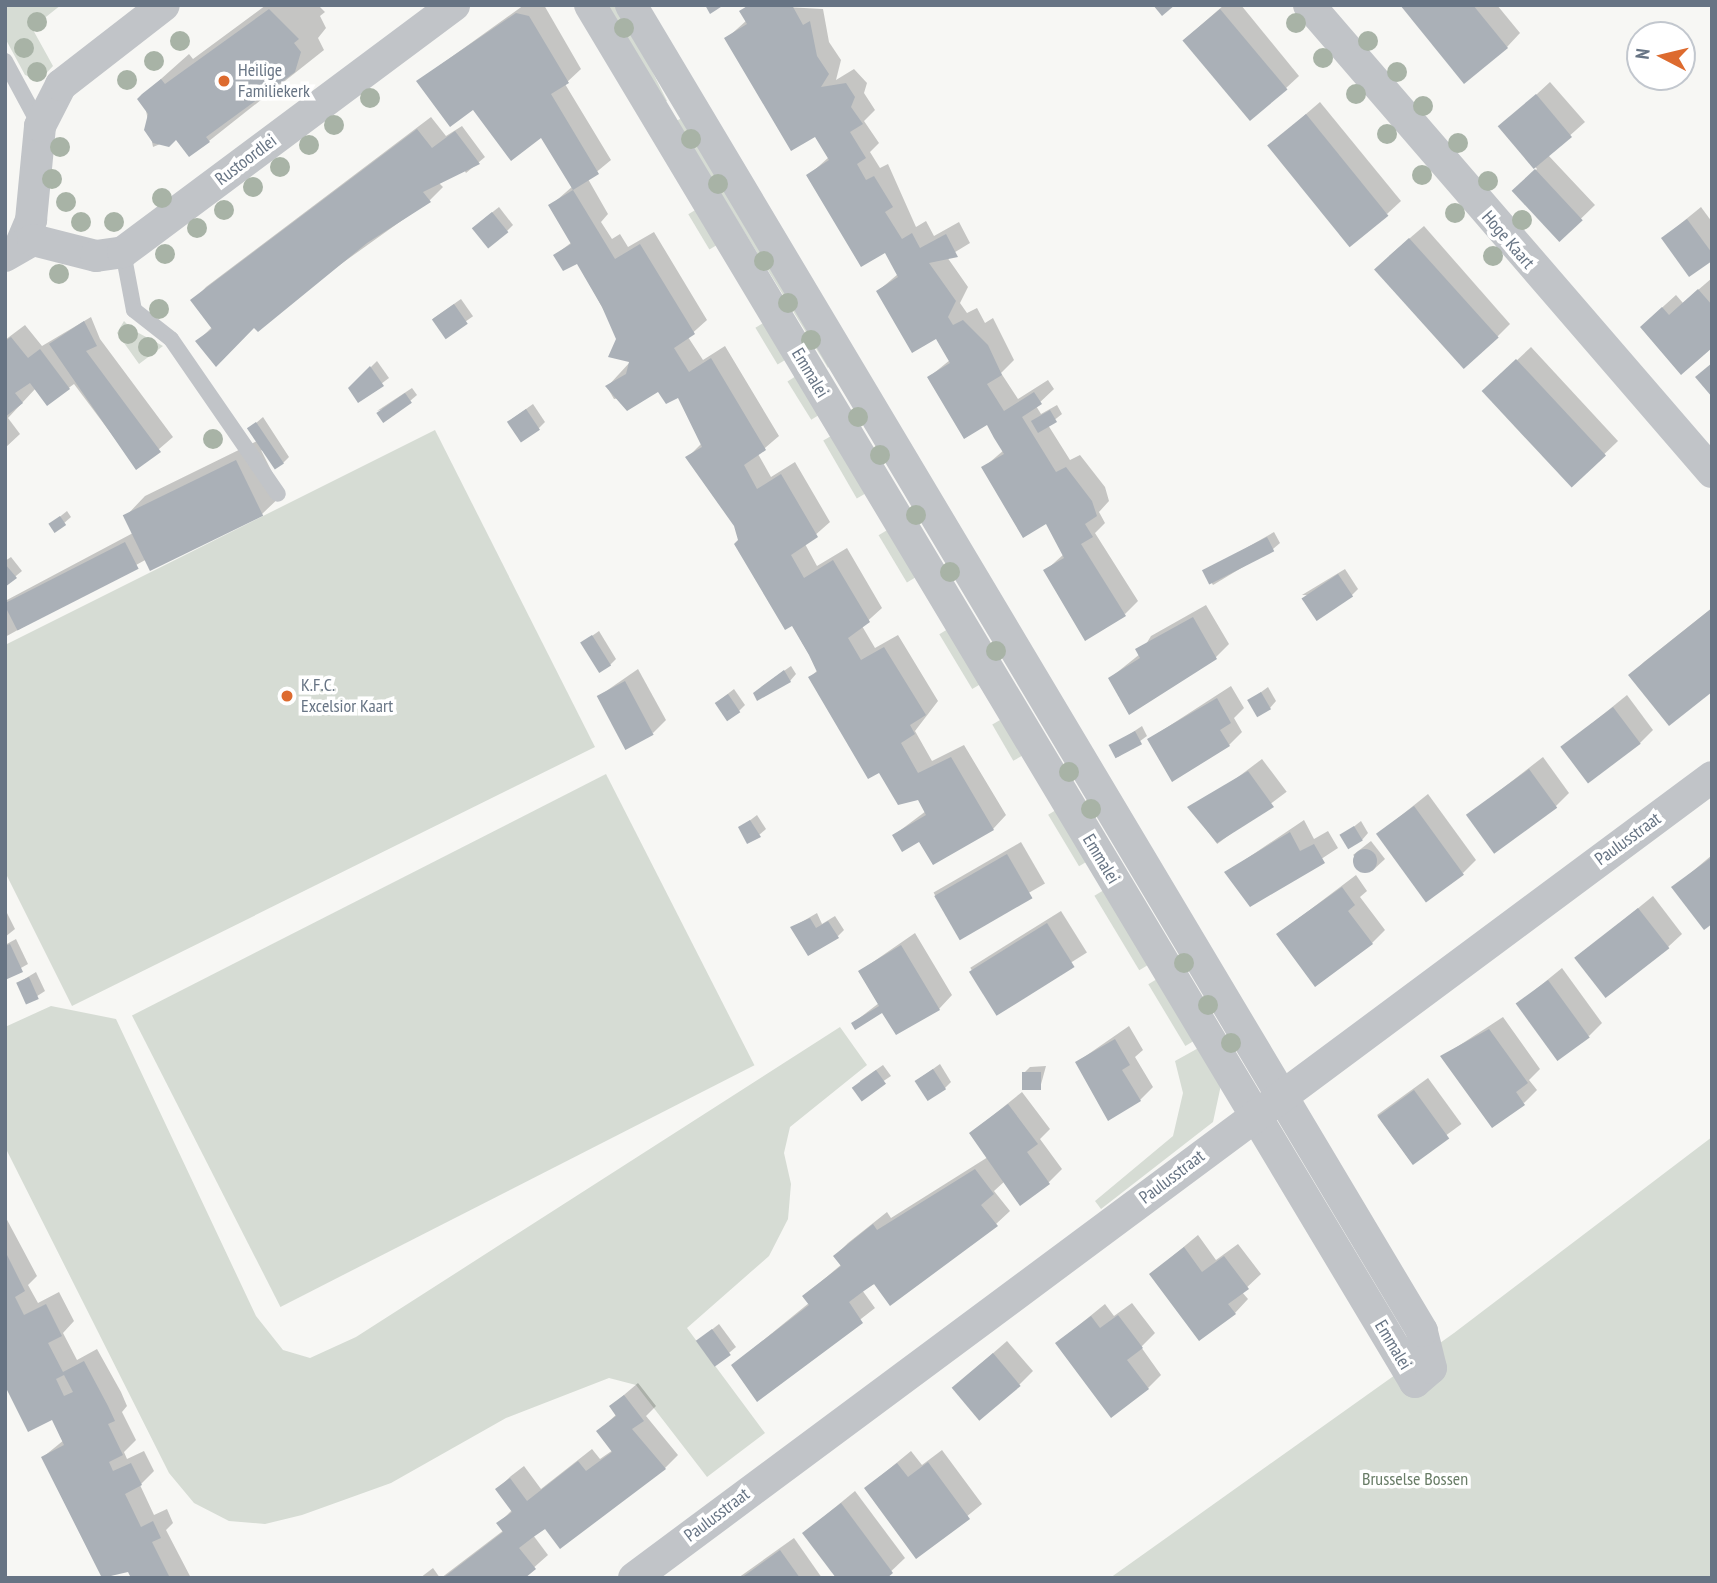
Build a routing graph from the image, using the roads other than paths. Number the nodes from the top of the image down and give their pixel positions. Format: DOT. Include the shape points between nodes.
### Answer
graph roads {
  1 [pos="164,5"];
  2 [pos="454,5"];
  3 [pos="590,5"];
  4 [pos="631,5"];
  5 [pos="1309,5"];
  6 [pos="5,61"];
  7 [pos="40,126"];
  8 [pos="13,250"];
  9 [pos="123,252"];
  10 [pos="1712,472"];
  11 [pos="278,494"];
  12 [pos="1712,777"];
  13 [pos="1282,1094"];
  14 [pos="1254,1116"];
  15 [pos="634,1578"];
  1 -- 7 [label="street" via="61,85"];
  2 -- 9 [label="street, Rustoordlei"];
  3 -- 14 [label="street, Emmalei"];
  4 -- 13 [label="street, Emmalei"];
  5 -- 10 [label="street, Hoge Kaart"];
  6 -- 7 [label="lane"];
  7 -- 8 [label="street" via="30,220"];
  8 -- 9 [label="street" via="51,242 96,256"];
  9 -- 11 [label="lane" via="134,310 171,339"];
  12 -- 13 [label="street, Paulusstraat"];
  13 -- 14 [label="street, Paulusstraat"];
  13 -- 14 [label="street, Emmalei" via="1422,1331 1431,1368 1415,1382"];
  14 -- 15 [label="street, Paulusstraat"];
}
